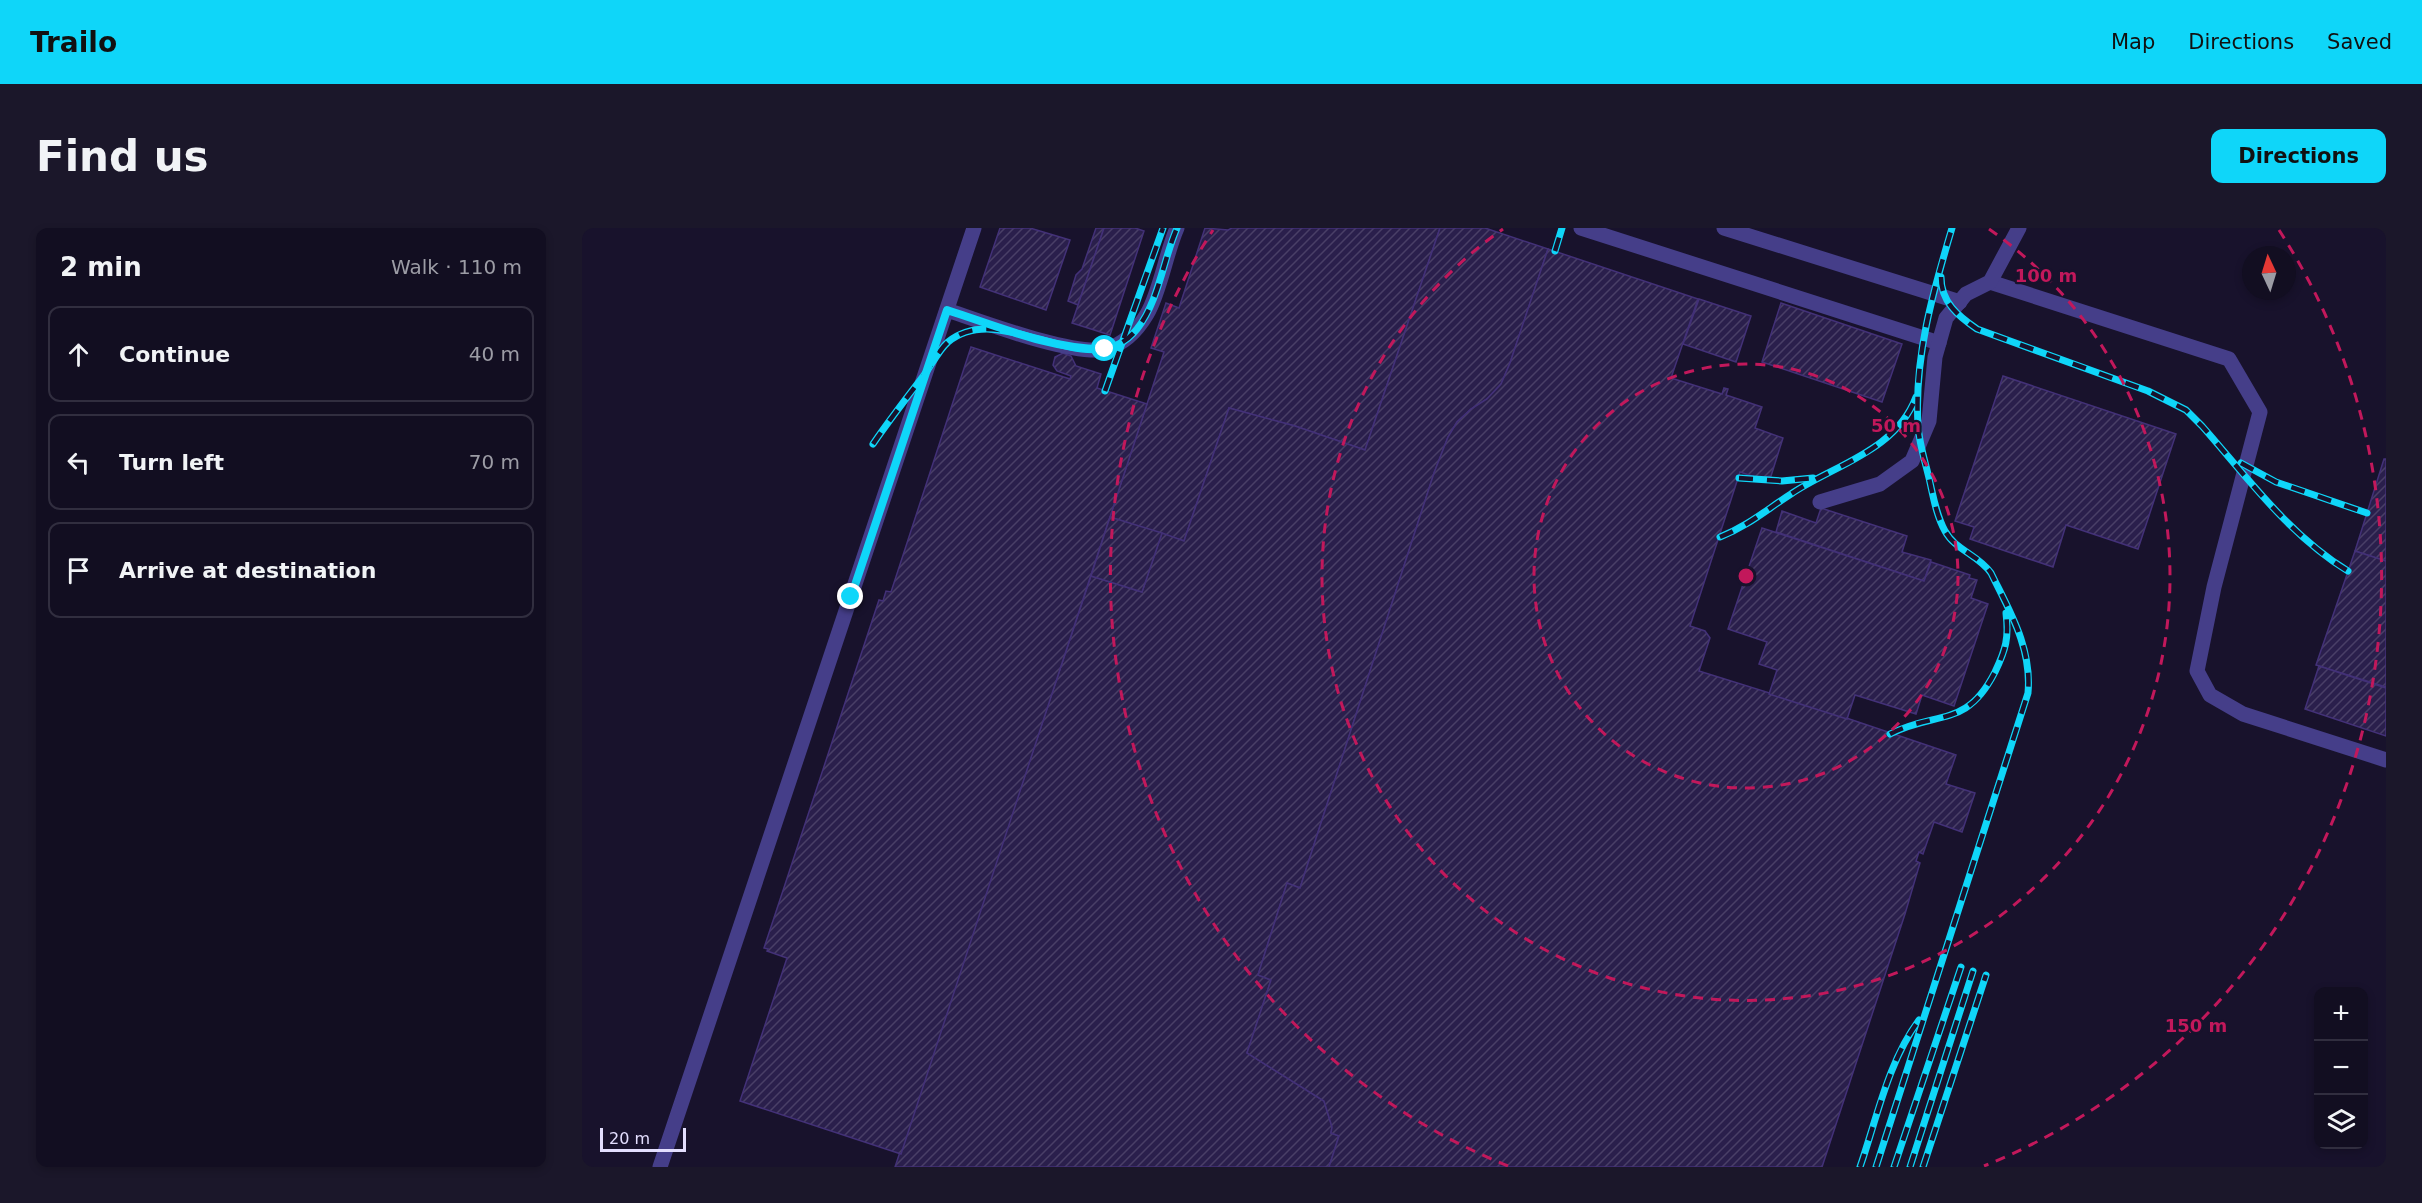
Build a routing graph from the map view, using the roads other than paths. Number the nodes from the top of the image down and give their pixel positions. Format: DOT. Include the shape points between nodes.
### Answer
graph roads {
  1 [pos="974,228"];
  2 [pos="1177,228"];
  3 [pos="1581,228"];
  4 [pos="1724,228"];
  5 [pos="2019,228"];
  6 [pos="1990,282"];
  7 [pos="1959,302"];
  8 [pos="947,310"];
  9 [pos="1939,343"];
  10 [pos="1820,502"];
  11 [pos="2386,760"];
  12 [pos="660,1167"];
  1 -- 8 [label="lane"];
  2 -- 8 [label="lane" via="1149,312 1136,331 1105,349 1084,350"];
  3 -- 9 [label="lane"];
  4 -- 7 [label="lane"];
  5 -- 6 [label="lane"];
  6 -- 7 [label="lane"];
  6 -- 11 [label="lane" via="2229,358 2260,412 2214,586 2197,671 2210,695 2243,714"];
  7 -- 9 [label="lane" via="1946,318"];
  8 -- 12 [label="lane"];
  9 -- 10 [label="lane" via="1929,421 1912,460 1880,484"];
}
